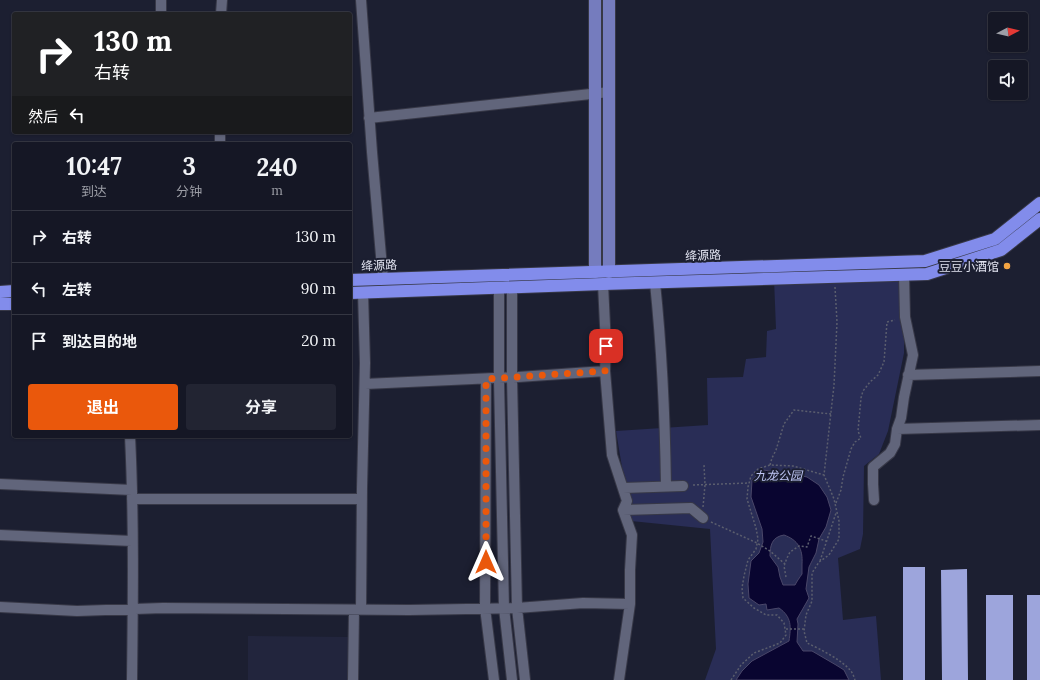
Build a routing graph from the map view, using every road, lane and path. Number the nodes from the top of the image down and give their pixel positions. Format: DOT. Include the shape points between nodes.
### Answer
graph roads {
  1 [pos="161,0"];
  2 [pos="222,0"];
  3 [pos="362,0"];
  4 [pos="595,0"];
  5 [pos="609,0"];
  6 [pos="162,12"];
  7 [pos="221,12"];
  8 [pos="609,92"];
  9 [pos="595,93"];
  10 [pos="369,118"];
  11 [pos="1040,203"];
  12 [pos="1040,219"];
  13 [pos="595,272"];
  14 [pos="609,272"];
  15 [pos="904,274"];
  16 [pos="834,277"];
  17 [pos="384,279"];
  18 [pos="352,280"];
  19 [pos="655,283"];
  20 [pos="603,284"];
  21 [pos="499,287"];
  22 [pos="512,287"];
  23 [pos="0,292"];
  24 [pos="12,292"];
  25 [pos="362,292"];
  26 [pos="352,293"];
  27 [pos="0,304"];
  28 [pos="12,304"];
  29 [pos="904,317"];
  30 [pos="605,371"];
  31 [pos="1040,371"];
  32 [pos="908,375"];
  33 [pos="499,378"];
  34 [pos="512,378"];
  35 [pos="486,379"];
  36 [pos="365,384"];
  37 [pos="831,414"];
  38 [pos="1040,425"];
  39 [pos="897,429"];
  40 [pos="130,438"];
  41 [pos="704,465"];
  42 [pos="770,465"];
  43 [pos="824,475"];
  44 [pos="749,483"];
  45 [pos="0,484"];
  46 [pos="704,485"];
  47 [pos="666,486"];
  48 [pos="683,486"];
  49 [pos="623,488"];
  50 [pos="132,495"];
  51 [pos="362,499"];
  52 [pos="874,500"];
  53 [pos="835,504"];
  54 [pos="623,510"];
  55 [pos="837,512"];
  56 [pos="703,518"];
  57 [pos="0,535"];
  58 [pos="132,541"];
  59 [pos="826,541"];
  60 [pos="757,543"];
  61 [pos="819,562"];
  62 [pos="785,564"];
  63 [pos="786,577"];
  64 [pos="630,604"];
  65 [pos="0,607"];
  66 [pos="485,608"];
  67 [pos="504,608"];
  68 [pos="517,608"];
  69 [pos="133,609"];
  70 [pos="357,610"];
  71 [pos="804,628"];
  72 [pos="785,629"];
  73 [pos="132,680"];
  74 [pos="353,680"];
  75 [pos="494,680"];
  76 [pos="512,680"];
  77 [pos="525,680"];
  78 [pos="619,680"];
  79 [pos="731,680"];
  80 [pos="855,680"];
  1 -- 6 [label="street"];
  2 -- 7 [label="street"];
  3 -- 10 [label="street"];
  4 -- 9 [label="main road"];
  5 -- 8 [label="main road"];
  8 -- 9 [label="street"];
  8 -- 14 [label="main road"];
  9 -- 10 [label="street"];
  9 -- 13 [label="main road"];
  10 -- 17 [label="street"];
  11 -- 14 [label="highway, 绛源路" via="995,239 925,261"];
  12 -- 15 [label="highway" via="1001,250 927,274"];
  13 -- 14 [label="highway, 绛源路"];
  13 -- 17 [label="highway, 绛源路"];
  15 -- 16 [label="highway"];
  15 -- 29 [label="street"];
  16 -- 19 [label="highway"];
  16 -- 37 [label="path" via="837,322"];
  17 -- 18 [label="highway, 绛源路"];
  19 -- 20 [label="highway"];
  19 -- 47 [label="street" via="661,336"];
  20 -- 22 [label="highway"];
  20 -- 30 [label="street"];
  21 -- 22 [label="highway"];
  21 -- 25 [label="highway"];
  21 -- 33 [label="street"];
  22 -- 34 [label="street"];
  23 -- 24 [label="highway"];
  25 -- 26 [label="highway"];
  25 -- 36 [label="street"];
  27 -- 28 [label="highway"];
  29 -- 32 [label="street" via="913,355"];
  29 -- 53 [label="path" via="886,322 884,362 878,375 863,391 858,431 861,438 851,449"];
  30 -- 34 [label="street"];
  30 -- 49 [label="street" via="612,455"];
  31 -- 32 [label="street"];
  32 -- 39 [label="street"];
  33 -- 34 [label="street"];
  33 -- 35 [label="street"];
  33 -- 67 [label="street"];
  34 -- 68 [label="street"];
  35 -- 36 [label="street"];
  35 -- 66 [label="street"];
  36 -- 51 [label="street"];
  37 -- 42 [label="path" via="794,410 784,424"];
  37 -- 43 [label="path"];
  38 -- 39 [label="street"];
  39 -- 52 [label="street" via="895,444 890,453 873,467"];
  40 -- 50 [label="street"];
  41 -- 46 [label="path"];
  42 -- 43 [label="path" via="793,466"];
  42 -- 44 [label="path" via="758,469 751,476"];
  43 -- 53 [label="path"];
  44 -- 46 [label="path"];
  44 -- 60 [label="path" via="747,499 756,528"];
  45 -- 50 [label="street"];
  46 -- 48 [label="path"];
  46 -- 56 [label="path"];
  47 -- 48 [label="street"];
  47 -- 49 [label="street"];
  49 -- 54 [label="street" via="628,501"];
  50 -- 51 [label="street"];
  50 -- 58 [label="street"];
  51 -- 70 [label="street"];
  53 -- 55 [label="path"];
  54 -- 56 [label="street" via="691,508"];
  54 -- 64 [label="street" via="632,535"];
  55 -- 59 [label="path"];
  55 -- 61 [label="path" via="839,539 829,555"];
  56 -- 60 [label="path"];
  57 -- 58 [label="street"];
  58 -- 69 [label="street"];
  59 -- 61 [label="path"];
  59 -- 62 [label="path" via="811,536 807,547 799,546 790,552"];
  60 -- 62 [label="path"];
  60 -- 72 [label="path" via="748,560 742,588 743,598 766,615 777,615 784,623"];
  61 -- 71 [label="path" via="812,573 812,601"];
  62 -- 63 [label="path"];
  64 -- 68 [label="street" via="583,603"];
  64 -- 78 [label="street"];
  65 -- 69 [label="street" via="77,611"];
  66 -- 67 [label="street"];
  66 -- 70 [label="street"];
  66 -- 75 [label="street"];
  67 -- 68 [label="street"];
  67 -- 76 [label="street"];
  68 -- 77 [label="street"];
  69 -- 70 [label="street"];
  69 -- 73 [label="street"];
  70 -- 74 [label="street"];
  71 -- 72 [label="path"];
  71 -- 80 [label="path" via="807,643 843,663 852,672"];
  72 -- 79 [label="path" via="786,635 780,643 754,652"];
}
